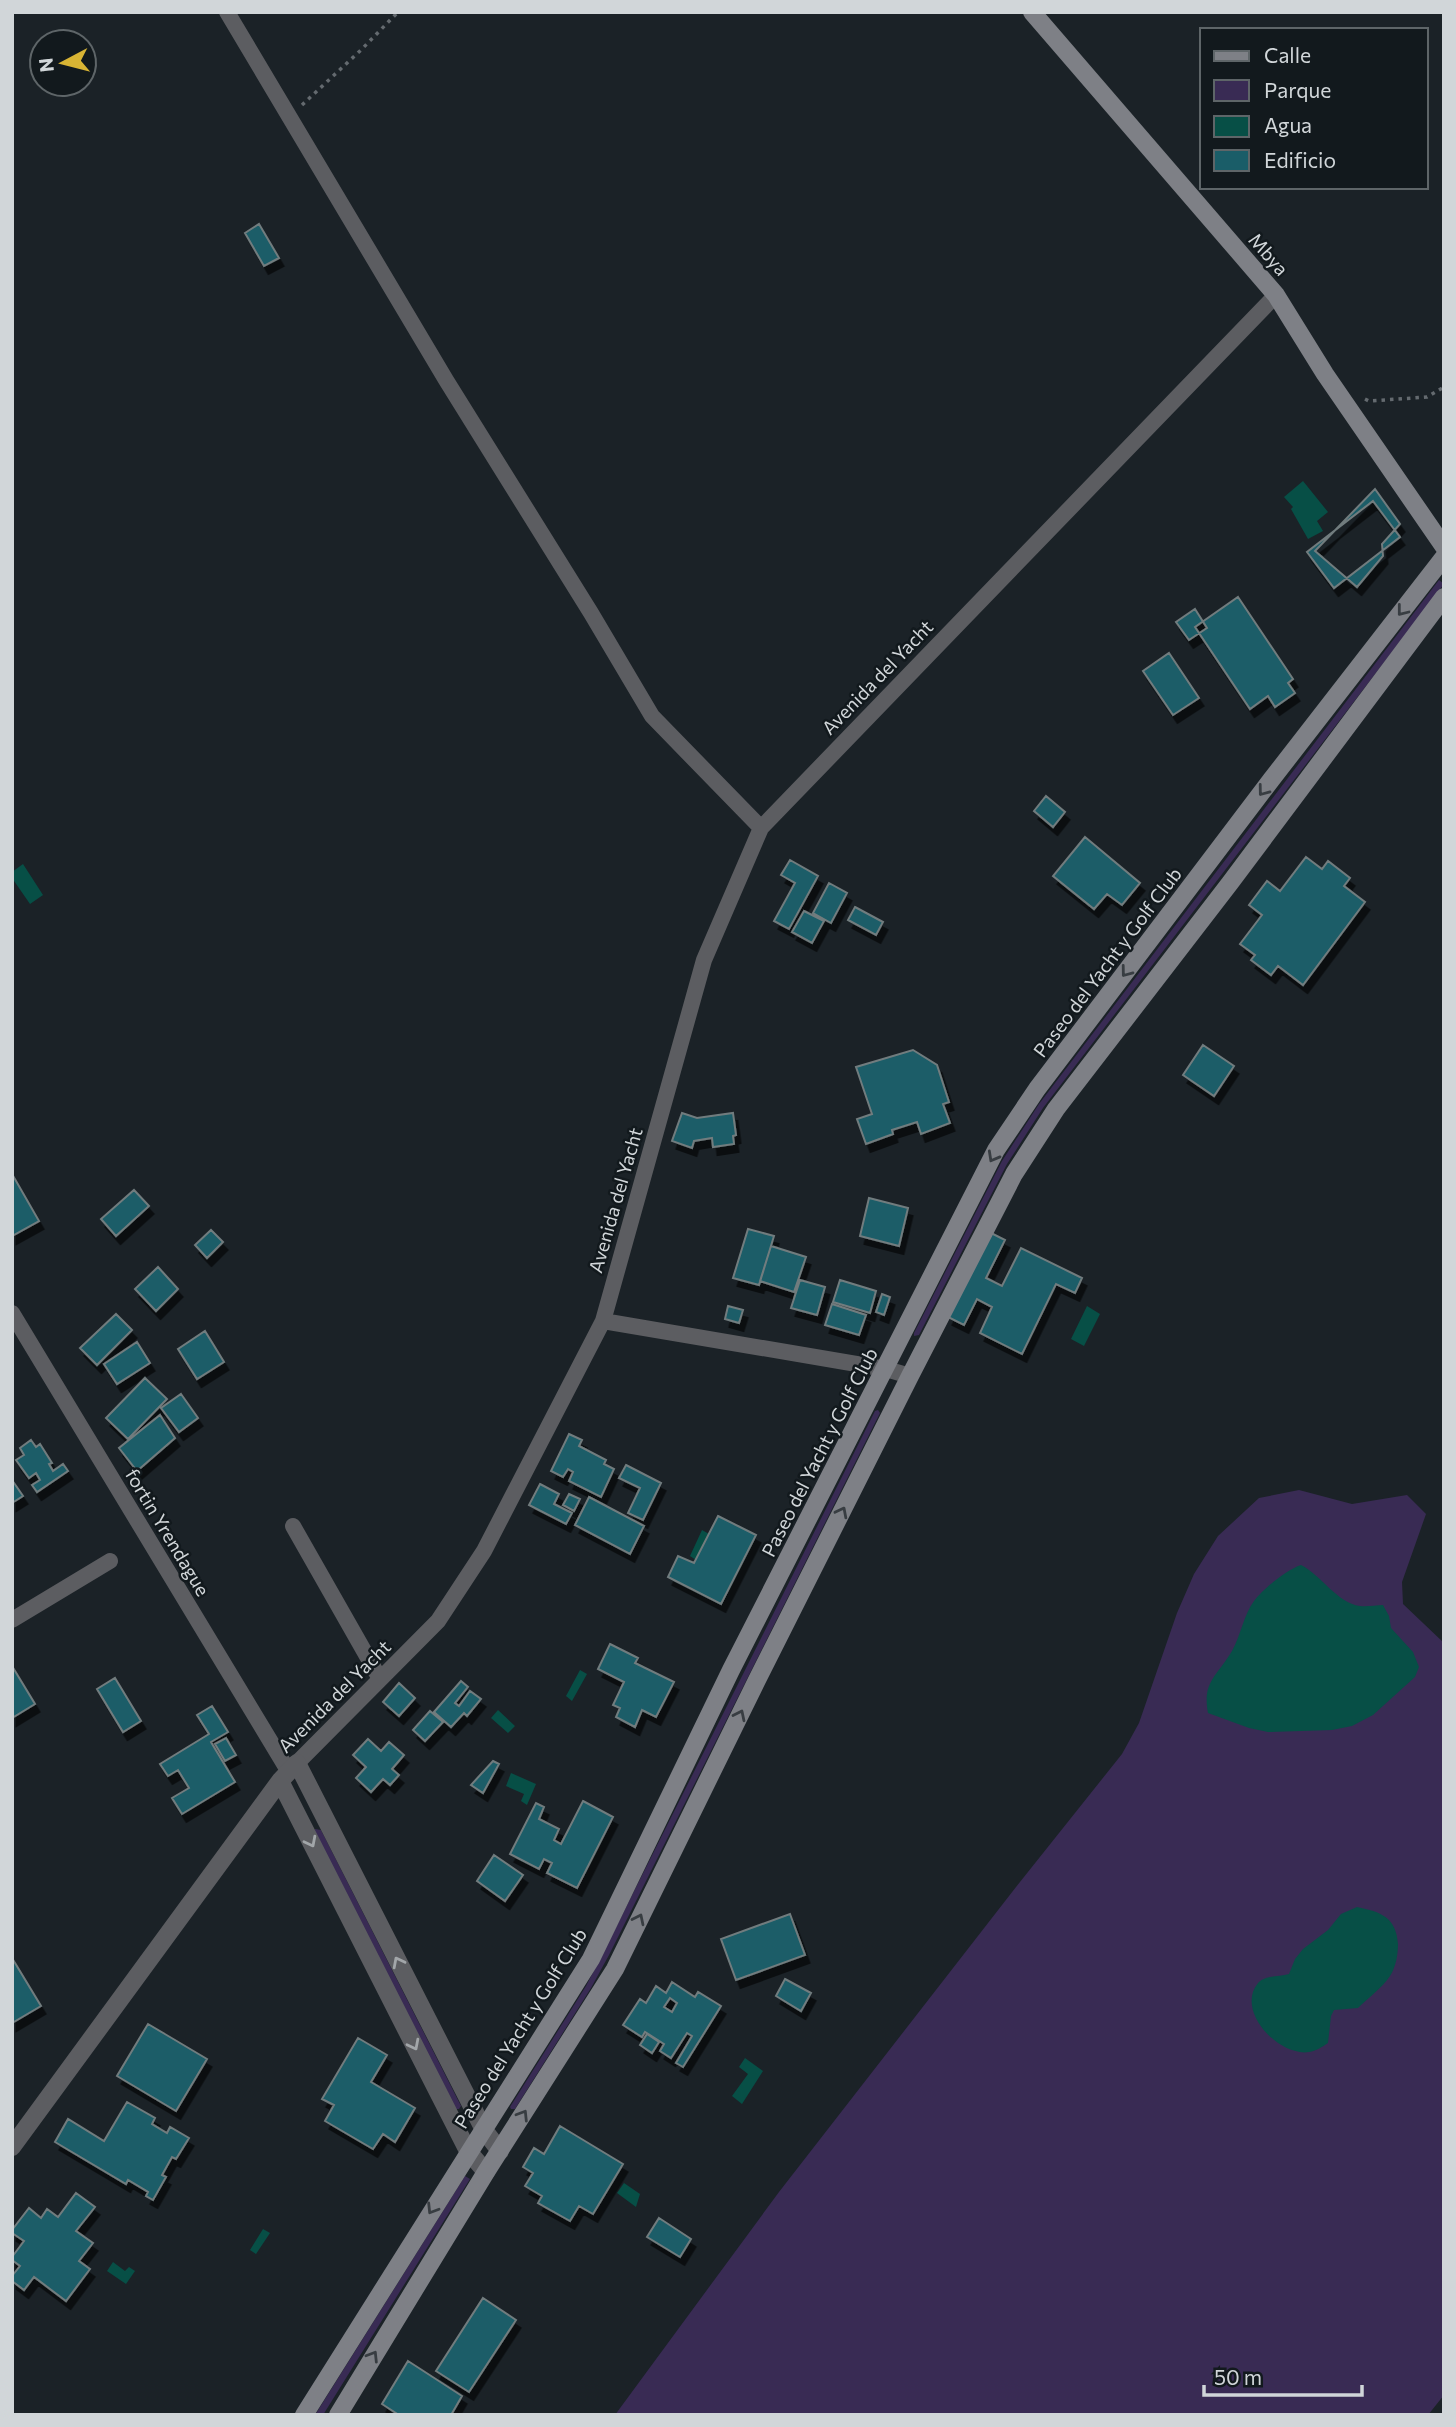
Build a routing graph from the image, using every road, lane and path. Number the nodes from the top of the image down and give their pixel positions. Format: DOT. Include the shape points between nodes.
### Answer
graph roads {
  1 [pos="227,12"];
  2 [pos="398,12"];
  3 [pos="1032,12"];
  4 [pos="289,117"];
  5 [pos="1276,295"];
  6 [pos="1444,387"];
  7 [pos="1358,394"];
  8 [pos="1444,547"];
  9 [pos="1444,557"];
  10 [pos="1444,597"];
  11 [pos="761,828"];
  12 [pos="12,1313"];
  13 [pos="603,1321"];
  14 [pos="886,1369"];
  15 [pos="910,1376"];
  16 [pos="293,1526"];
  17 [pos="110,1560"];
  18 [pos="12,1620"];
  19 [pos="380,1679"];
  20 [pos="289,1772"];
  21 [pos="484,2130"];
  22 [pos="12,2147"];
  23 [pos="468,2151"];
  24 [pos="500,2151"];
  25 [pos="486,2172"];
  26 [pos="304,2415"];
  27 [pos="338,2415"];
  1 -- 4 [label="street"];
  2 -- 4 [label="path"];
  3 -- 5 [label="main road, Mbya"];
  4 -- 11 [label="street" via="652,716"];
  5 -- 8 [label="main road, Mbya"];
  5 -- 11 [label="street, Avenida del Yacht"];
  6 -- 7 [label="path" via="1427,397 1369,401"];
  9 -- 14 [label="main road, Paseo del Yacht y Golf Club, one-way" via="1030,1100 996,1150"];
  10 -- 15 [label="main road" via="1056,1109 1014,1174"];
  11 -- 13 [label="street, Avenida del Yacht" via="705,960"];
  12 -- 20 [label="street, fortin Yrendague"];
  13 -- 14 [label="street"];
  13 -- 19 [label="street, Avenida del Yacht" via="484,1551 438,1620"];
  14 -- 15 [label="street"];
  14 -- 21 [label="main road, Paseo del Yacht y Golf Club" via="731,1671 591,1959"];
  24 -- 15 [label="main road, one-way" via="615,1969"];
  16 -- 19 [label="street"];
  17 -- 18 [label="street"];
  19 -- 20 [label="street, Avenida del Yacht"];
  21 -- 20 [label="street, fortin Yrendague, one-way"];
  20 -- 22 [label="street, Avenida del Yacht"];
  20 -- 23 [label="street, fortin Yrendague, one-way"];
  21 -- 23 [label="main road, Paseo del Yacht y Golf Club"];
  21 -- 24 [label="street, fortin Yrendague"];
  23 -- 25 [label="street, fortin Yrendague"];
  23 -- 26 [label="main road, Paseo del Yacht y Golf Club, one-way"];
  24 -- 25 [label="main road"];
  27 -- 25 [label="main road, one-way"];
}
